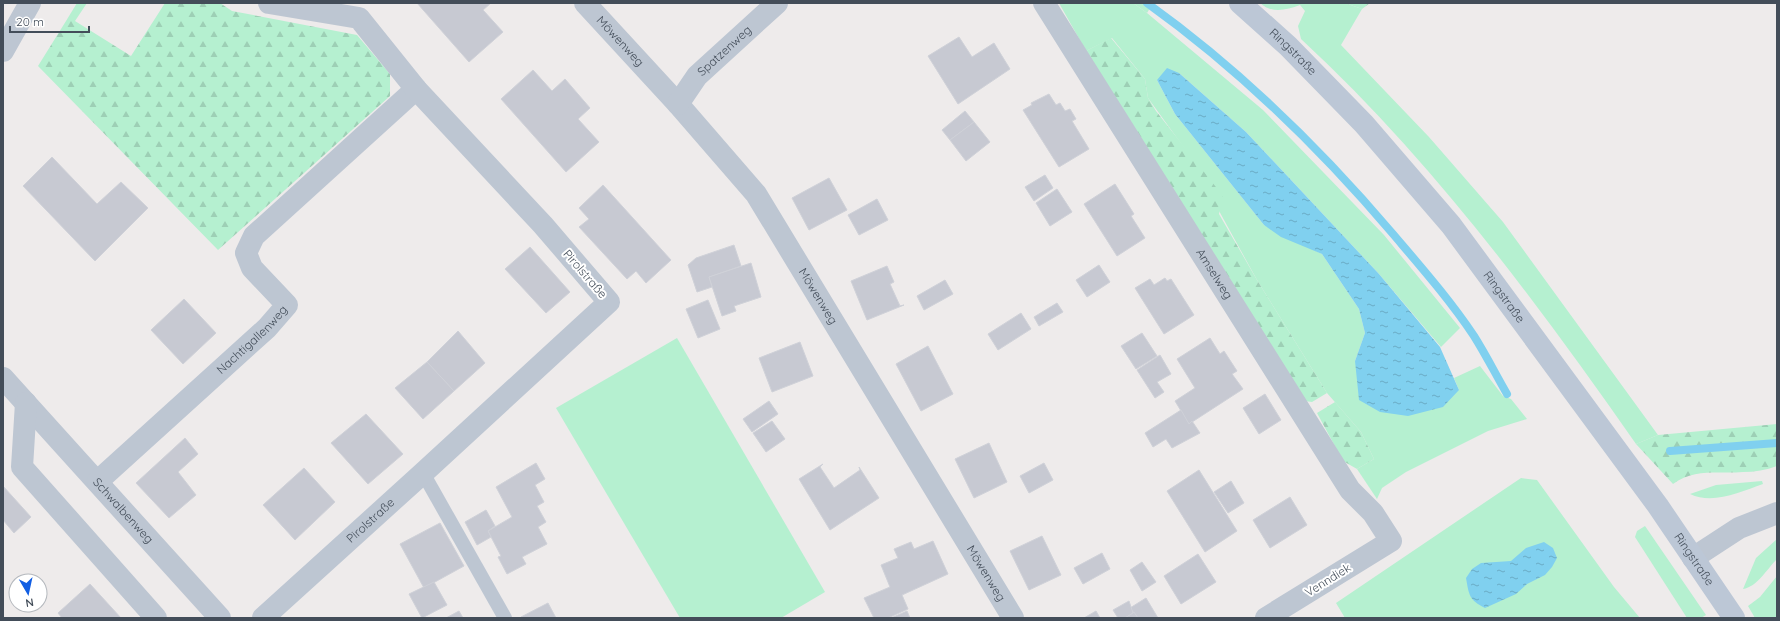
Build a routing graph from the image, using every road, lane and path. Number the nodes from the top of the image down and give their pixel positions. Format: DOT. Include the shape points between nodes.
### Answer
graph roads {
  1 [pos="30,3"];
  2 [pos="269,3"];
  3 [pos="585,3"];
  4 [pos="777,3"];
  5 [pos="1044,3"];
  6 [pos="1240,3"];
  7 [pos="345,9"];
  8 [pos="3,51"];
  9 [pos="416,89"];
  10 [pos="678,104"];
  11 [pos="3,378"];
  12 [pos="26,403"];
  13 [pos="423,474"];
  14 [pos="98,481"];
  15 [pos="1777,513"];
  16 [pos="1391,541"];
  17 [pos="1693,558"];
  18 [pos="273,615"];
  19 [pos="156,618"];
  20 [pos="220,618"];
  21 [pos="505,618"];
  22 [pos="1013,618"];
  23 [pos="1266,618"];
  24 [pos="1734,618"];
  1 -- 8 [label="street"];
  2 -- 7 [label="street, Pirolstraße"];
  3 -- 10 [label="street, Möwenweg"];
  4 -- 10 [label="street, Spatzenweg" via="698,76"];
  5 -- 16 [label="street, Amselweg" via="1350,490 1373,513"];
  6 -- 17 [label="main road, Ringstraße" via="1288,46 1364,124 1451,225 1658,506"];
  7 -- 9 [label="street, Pirolstraße" via="359,18"];
  9 -- 13 [label="street, Pirolstraße" via="543,225 609,302"];
  9 -- 14 [label="street, Nachtigallenweg" via="254,236 246,253 252,268 287,305 267,328"];
  10 -- 22 [label="street, Möwenweg" via="756,194"];
  11 -- 12 [label="street, Schwalbenweg"];
  12 -- 14 [label="street, Schwalbenweg"];
  12 -- 19 [label="street" via="22,467"];
  13 -- 18 [label="street, Pirolstraße"];
  13 -- 21 [label="lane"];
  14 -- 20 [label="street, Schwalbenweg"];
  15 -- 17 [label="street" via="1739,528"];
  16 -- 23 [label="street, Venndiek"];
  17 -- 24 [label="main road, Ringstraße"];
}
